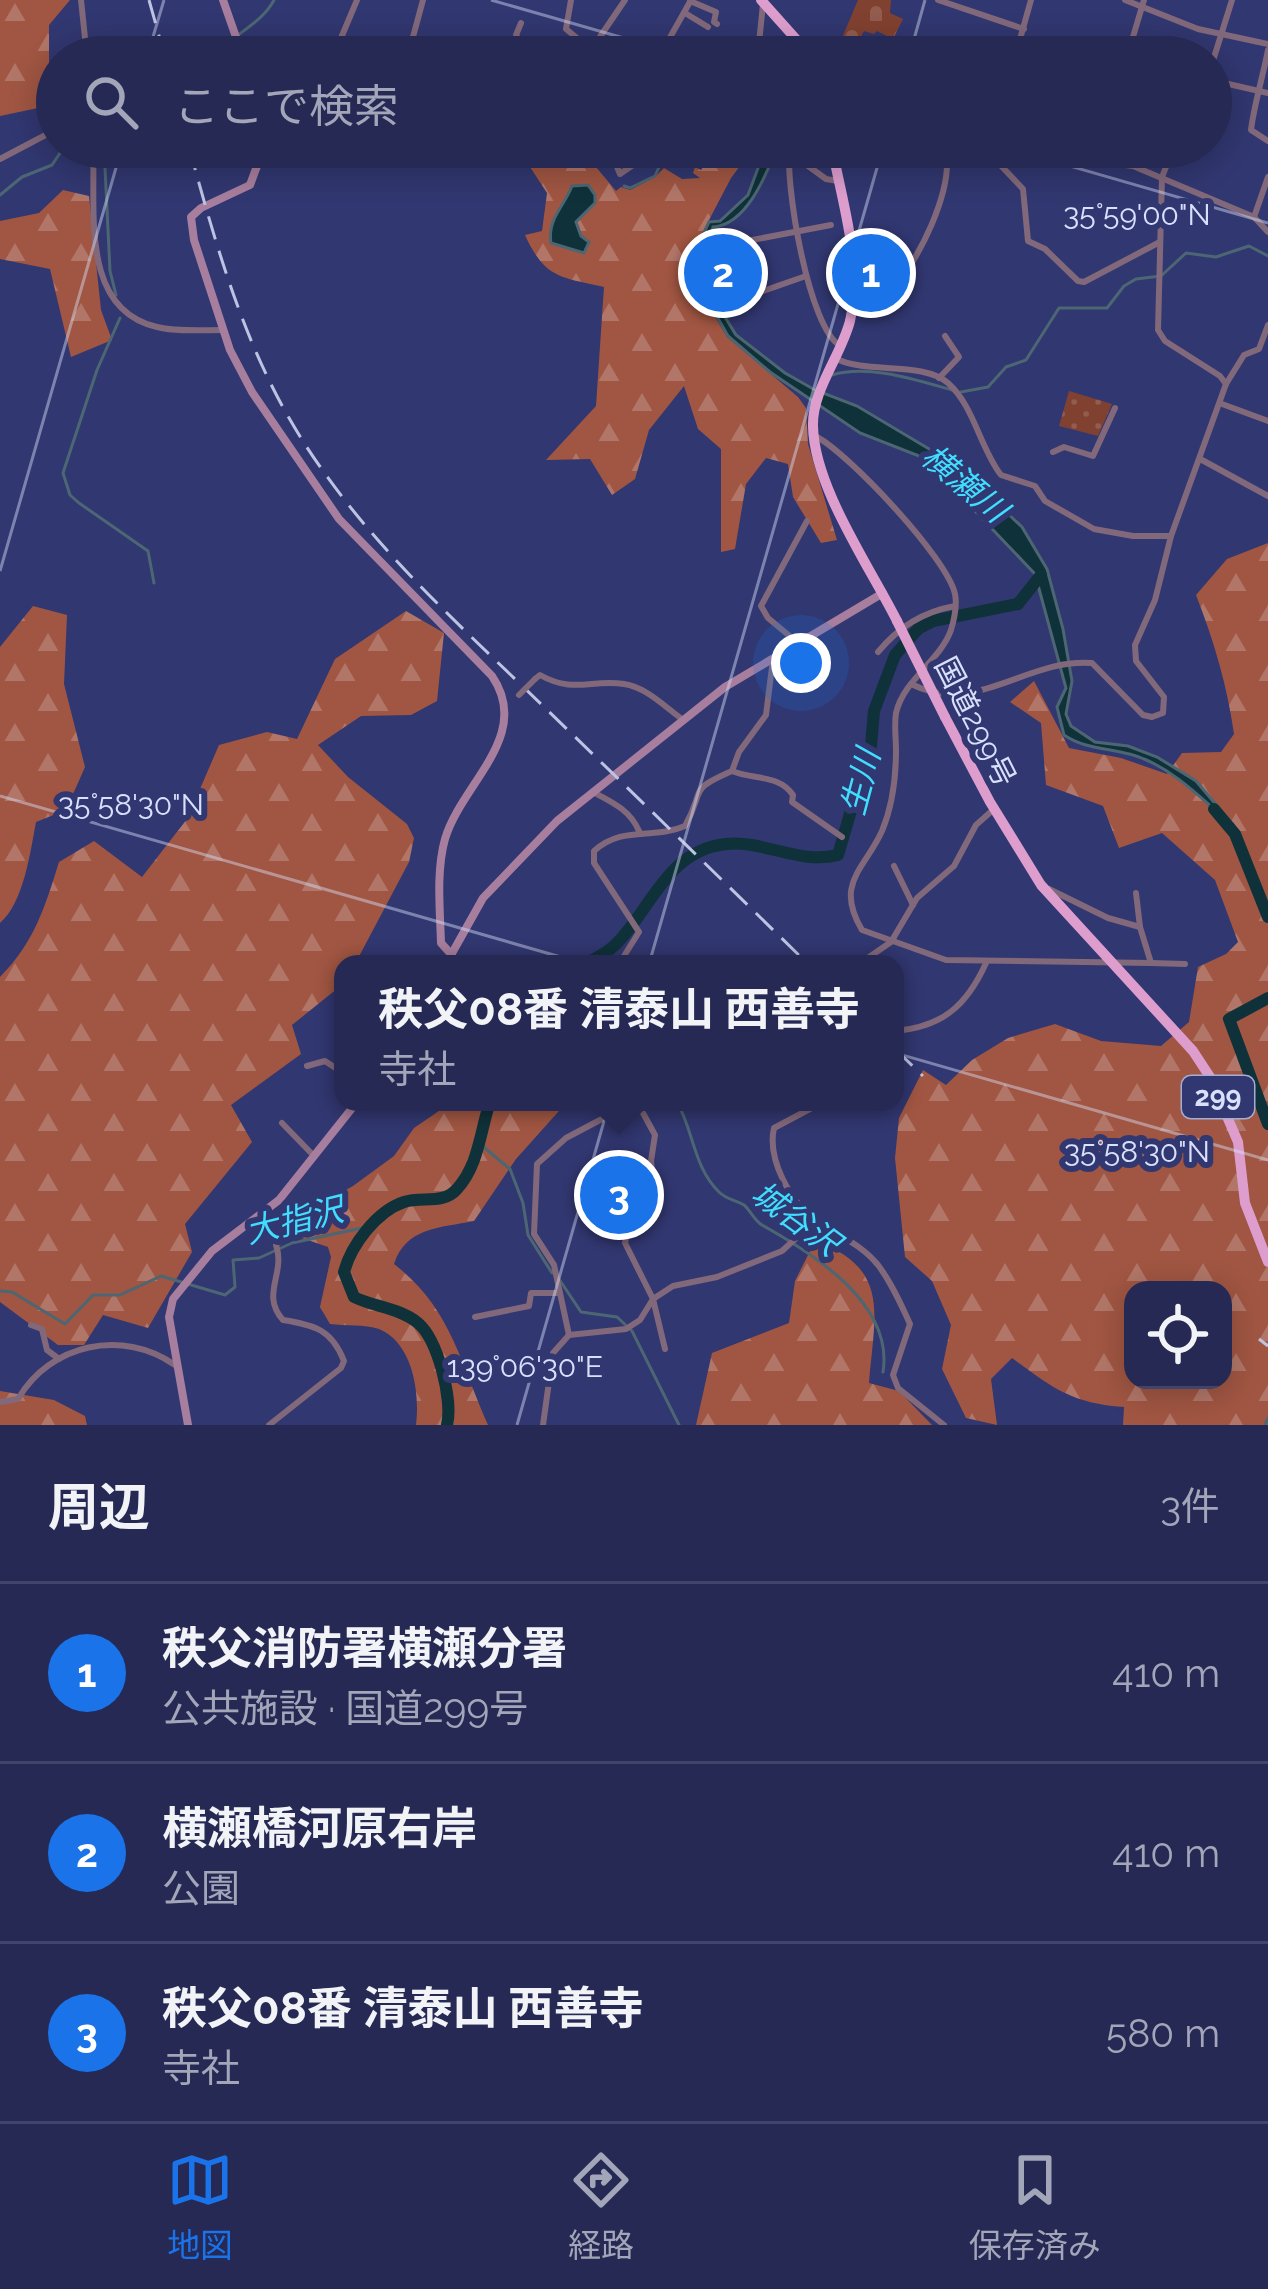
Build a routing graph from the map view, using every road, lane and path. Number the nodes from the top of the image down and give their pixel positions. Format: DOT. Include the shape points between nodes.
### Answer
graph roads {
  1 [pos="81,0"];
  2 [pos="223,0"];
  3 [pos="357,0"];
  4 [pos="423,0"];
  5 [pos="571,0"];
  6 [pos="626,0"];
  7 [pos="690,0"];
  8 [pos="723,0"];
  9 [pos="938,0"];
  10 [pos="1031,0"];
  11 [pos="1125,0"];
  12 [pos="1232,0"];
  13 [pos="763,3"];
  14 [pos="1141,3"];
  15 [pos="716,12"];
  16 [pos="685,13"];
  17 [pos="521,23"];
  18 [pos="718,24"];
  19 [pos="708,27"];
  20 [pos="1024,29"];
  21 [pos="1222,34"];
  22 [pos="85,36"];
  23 [pos="236,36"];
  24 [pos="342,36"];
  25 [pos="413,36"];
  26 [pos="517,36"];
  27 [pos="574,36"];
  28 [pos="601,36"];
  29 [pos="671,36"];
  30 [pos="760,36"];
  31 [pos="796,36"];
  32 [pos="1022,36"];
  33 [pos="1132,36"];
  34 [pos="1229,36"];
  35 [pos="1232,37"];
  36 [pos="1268,47"];
  37 [pos="1232,85"];
  38 [pos="1264,92"];
  39 [pos="36,141"];
  40 [pos="1268,141"];
  41 [pos="0,160"];
  42 [pos="94,168"];
  43 [pos="256,168"];
  44 [pos="789,168"];
  45 [pos="813,168"];
  46 [pos="836,168"];
  47 [pos="945,168"];
  48 [pos="1004,168"];
  49 [pos="1130,168"];
  50 [pos="1166,168"];
  51 [pos="1268,176"];
  52 [pos="1162,177"];
  53 [pos="838,181"];
  54 [pos="1254,217"];
  55 [pos="830,226"];
  56 [pos="1267,228"];
  57 [pos="800,232"];
  58 [pos="1158,243"];
  59 [pos="806,276"];
  60 [pos="890,294"];
  61 [pos="1268,325"];
  62 [pos="224,330"];
  63 [pos="945,336"];
  64 [pos="837,357"];
  65 [pos="939,378"];
  66 [pos="1226,384"];
  67 [pos="1222,404"];
  68 [pos="1114,408"];
  69 [pos="1268,421"];
  70 [pos="814,435"];
  71 [pos="1053,452"];
  72 [pos="1202,460"];
  73 [pos="1268,496"];
  74 [pos="808,521"];
  75 [pos="1171,536"];
  76 [pos="883,593"];
  77 [pos="954,609"];
  78 [pos="798,643"];
  79 [pos="878,652"];
  80 [pos="773,659"];
  81 [pos="911,683"];
  82 [pos="506,707"];
  83 [pos="682,719"];
  84 [pos="732,771"];
  85 [pos="592,792"];
  86 [pos="994,809"];
  87 [pos="639,831"];
  88 [pos="842,837"];
  89 [pos="894,866"];
  90 [pos="1041,885"];
  91 [pos="1136,893"];
  92 [pos="913,904"];
  93 [pos="1140,927"];
  94 [pos="890,942"];
  95 [pos="447,955"];
  96 [pos="451,955"];
  97 [pos="625,955"];
  98 [pos="872,955"];
  99 [pos="986,962"];
  100 [pos="1110,963"];
  101 [pos="1151,963"];
  102 [pos="1185,964"];
  103 [pos="904,1029"];
  104 [pos="307,1066"];
  105 [pos="334,1068"];
  106 [pos="350,1111"];
  107 [pos="618,1111"];
  108 [pos="640,1111"];
  109 [pos="806,1111"];
  110 [pos="282,1123"];
  111 [pos="313,1155"];
  112 [pos="815,1221"];
  113 [pos="282,1238"];
  114 [pos="1268,1262"];
  115 [pos="557,1293"];
  116 [pos="653,1299"];
  117 [pos="475,1317"];
  118 [pos="31,1325"];
  119 [pos="568,1335"];
  120 [pos="664,1349"];
  121 [pos="59,1359"];
  122 [pos="175,1365"];
  123 [pos="0,1402"];
  124 [pos="188,1425"];
  125 [pos="269,1425"];
  126 [pos="543,1425"];
  127 [pos="944,1425"];
  1 -- 22 [label="street"];
  2 -- 23 [label="street"];
  3 -- 24 [label="street"];
  4 -- 25 [label="street"];
  5 -- 27 [label="street" via="566,29"];
  6 -- 28 [label="street"];
  7 -- 15 [label="street"];
  7 -- 16 [label="street"];
  8 -- 15 [label="street"];
  9 -- 20 [label="street"];
  10 -- 20 [label="street"];
  11 -- 14 [label="street"];
  12 -- 21 [label="street"];
  13 -- 30 [label="street"];
  13 -- 31 [label="highway"];
  14 -- 21 [label="street"];
  14 -- 33 [label="street"];
  15 -- 18 [label="street"];
  16 -- 19 [label="street"];
  16 -- 29 [label="street"];
  17 -- 26 [label="street"];
  20 -- 32 [label="street"];
  21 -- 34 [label="street"];
  35 -- 36 [label="street"];
  36 -- 38 [label="street"];
  37 -- 38 [label="street"];
  38 -- 40 [label="street" via="1250,127"];
  39 -- 41 [label="street"];
  42 -- 62 [label="street" via="98,261 108,295 128,316 155,327"];
  43 -- 62 [label="street" via="250,185 191,218"];
  44 -- 57 [label="street"];
  45 -- 53 [label="street"];
  46 -- 53 [label="highway, 国道299号 / 299"];
  47 -- 60 [label="street" via="932,226"];
  48 -- 58 [label="street" via="1023,189 1028,241 1078,280"];
  49 -- 52 [label="street"];
  50 -- 52 [label="street"];
  51 -- 54 [label="street"];
  52 -- 54 [label="street"];
  52 -- 58 [label="street"];
  53 -- 64 [label="highway, 国道299号 / 299" via="854,278"];
  54 -- 56 [label="street"];
  55 -- 57 [label="street"];
  57 -- 59 [label="street"];
  57 -- 59 [label="street" via="747,241 745,253 760,292"];
  58 -- 66 [label="street" via="1160,334"];
  59 -- 64 [label="street"];
  61 -- 66 [label="street" via="1259,349 1239,361"];
  62 -- 82 [label="street" via="243,378 327,504 492,676"];
  63 -- 65 [label="street" via="959,357"];
  64 -- 65 [label="street"];
  64 -- 70 [label="highway, 国道299号 / 299"];
  65 -- 75 [label="street" via="959,397 1001,475 1035,486 1094,529"];
  66 -- 67 [label="street"];
  67 -- 69 [label="street"];
  67 -- 72 [label="street"];
  68 -- 71 [label="street" via="1093,456 1064,447"];
  70 -- 76 [label="highway, 国道299号 / 299" via="835,502"];
  70 -- 77 [label="street" via="926,545 951,582"];
  72 -- 73 [label="street"];
  72 -- 75 [label="street"];
  74 -- 78 [label="street" via="761,606"];
  75 -- 81 [label="street" via="1135,645 1163,712 1143,715 1092,662 948,697"];
  76 -- 78 [label="street"];
  76 -- 86 [label="highway, 国道299号 / 299, bridge"];
  77 -- 79 [label="street" via="895,632"];
  77 -- 81 [label="street" via="950,632"];
  78 -- 80 [label="street"];
  80 -- 83 [label="street"];
  80 -- 84 [label="street" via="766,715"];
  81 -- 94 [label="street" via="896,714 884,825 851,888 862,930"];
  82 -- 83 [label="street, bridge" via="540,675 576,687 629,685"];
  82 -- 95 [label="street" via="502,736 441,855"];
  83 -- 85 [label="street"];
  84 -- 87 [label="street" via="700,787 685,826"];
  84 -- 88 [label="street" via="788,787 800,810"];
  85 -- 87 [label="street" via="623,809"];
  85 -- 96 [label="street" via="483,898"];
  86 -- 90 [label="highway, 国道299号 / 299"];
  86 -- 92 [label="street" via="954,866"];
  87 -- 97 [label="street" via="593,855 637,928"];
  89 -- 92 [label="street"];
  90 -- 93 [label="street"];
  90 -- 100 [label="highway, 国道299号 / 299"];
  91 -- 93 [label="street"];
  92 -- 94 [label="street"];
  93 -- 101 [label="street"];
  94 -- 98 [label="street"];
  94 -- 99 [label="street" via="946,961"];
  99 -- 100 [label="street"];
  99 -- 103 [label="street" via="956,1011"];
  100 -- 101 [label="street"];
  100 -- 114 [label="highway, 国道299号 / 299" via="1210,1077 1238,1142 1246,1203"];
  101 -- 102 [label="street"];
  104 -- 105 [label="street" via="321,1060"];
  106 -- 111 [label="street"];
  107 -- 115 [label="street" via="537,1163 534,1234 554,1265"];
  108 -- 116 [label="street" via="655,1136 655,1195 626,1243"];
  109 -- 112 [label="street" via="777,1125 772,1138 788,1190"];
  110 -- 111 [label="street"];
  111 -- 122 [label="street" via="266,1213 212,1251 186,1281 170,1311"];
  112 -- 116 [label="street" via="782,1251"];
  112 -- 127 [label="street" via="877,1264 910,1324 893,1375 898,1388"];
  113 -- 125 [label="street" via="274,1308 283,1319 330,1334 344,1361"];
  115 -- 117 [label="street" via="531,1293 529,1306"];
  115 -- 119 [label="street"];
  116 -- 119 [label="street" via="630,1326"];
  116 -- 120 [label="street"];
  118 -- 121 [label="street"];
  119 -- 126 [label="street" via="553,1353"];
  121 -- 122 [label="street" via="85,1348 140,1347"];
  121 -- 123 [label="street" via="31,1378 19,1399"];
  122 -- 124 [label="street"];
}
